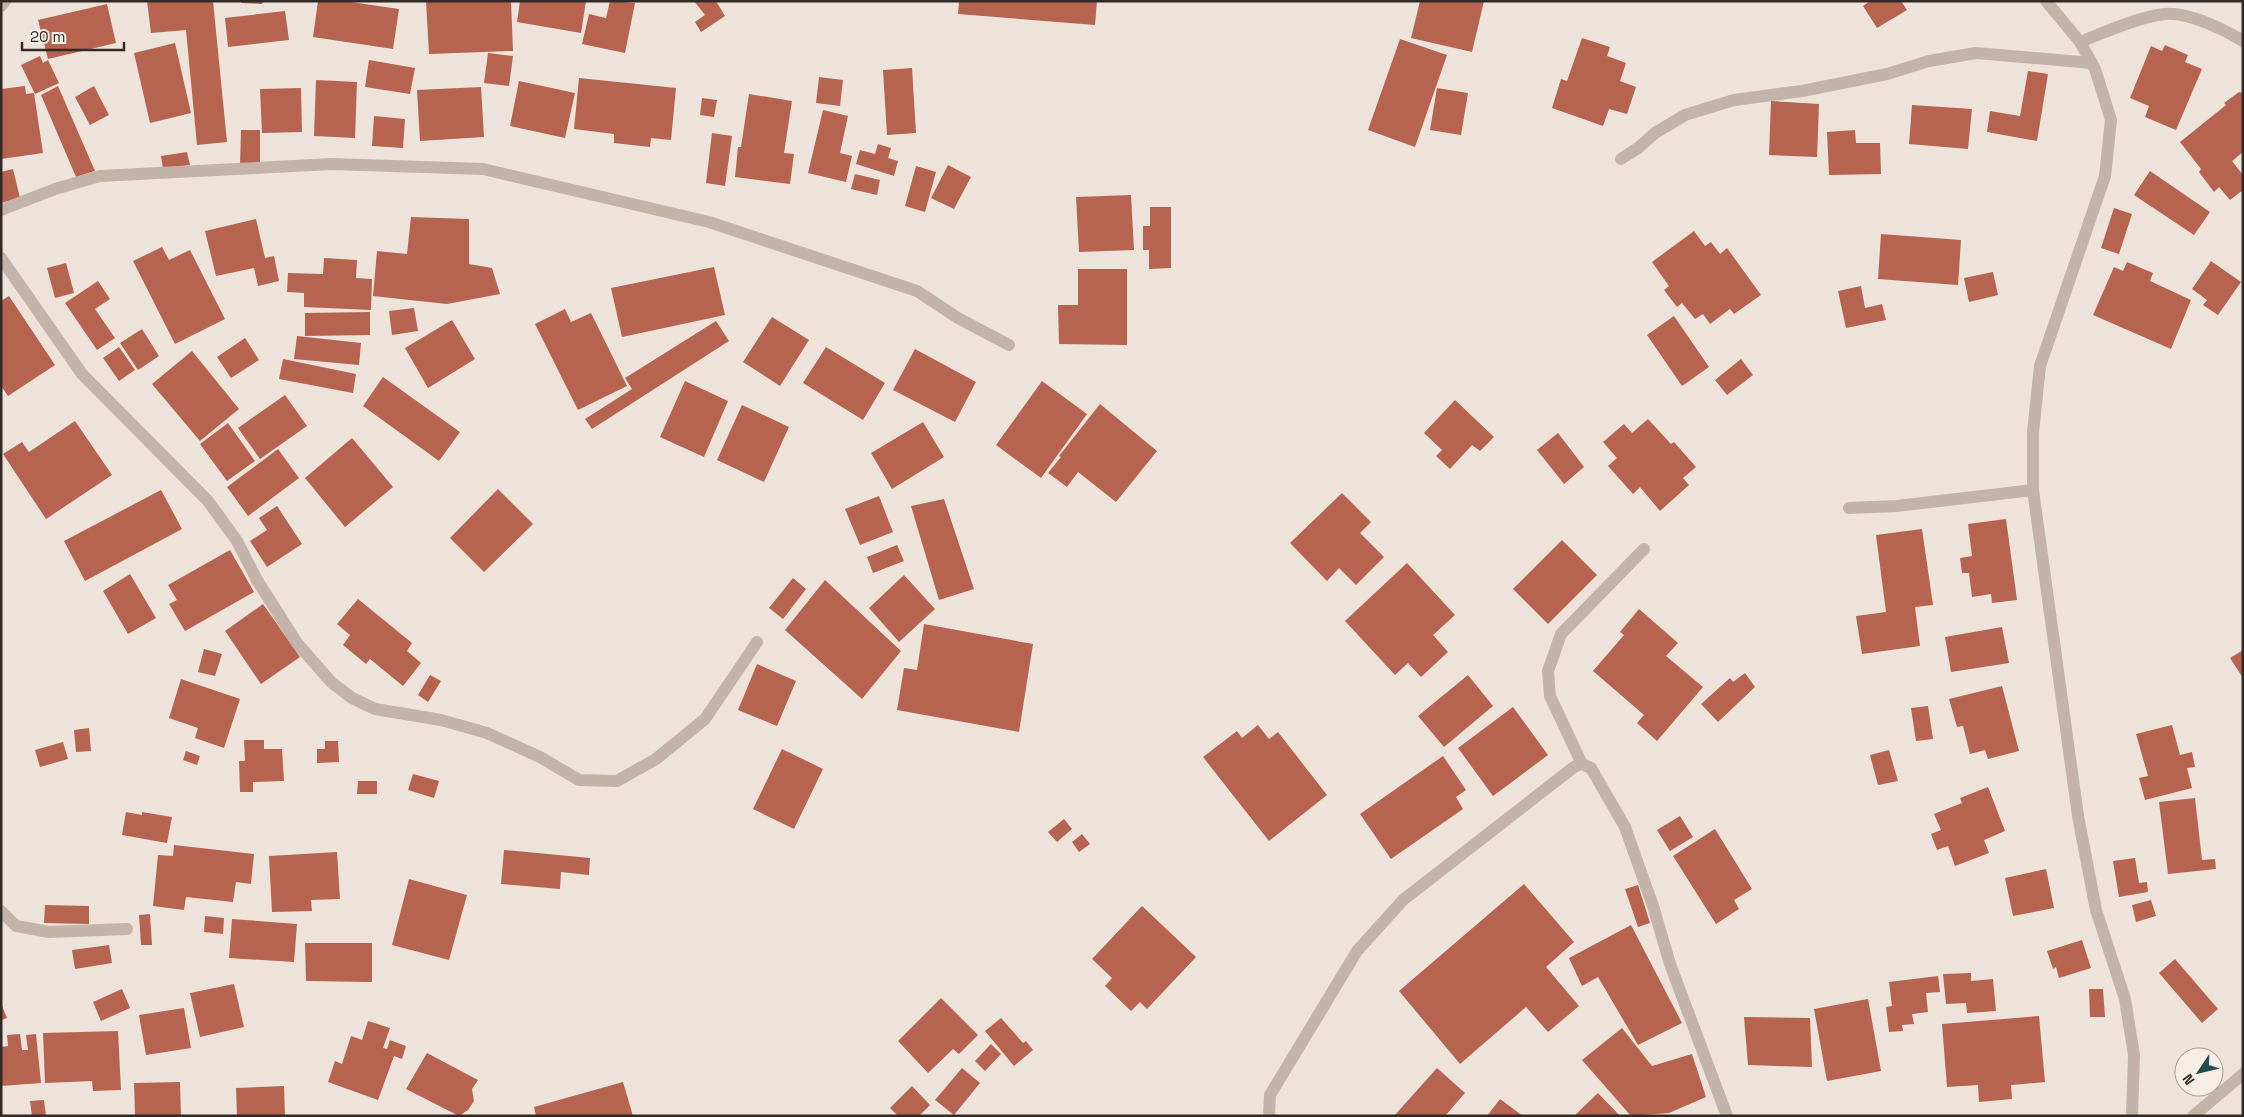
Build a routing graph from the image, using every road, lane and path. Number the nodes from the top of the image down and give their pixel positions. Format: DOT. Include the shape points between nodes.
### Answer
graph roads {
  1 [pos="5,1"];
  2 [pos="2046,1"];
  3 [pos="1,6"];
  4 [pos="2243,41"];
  5 [pos="2080,42"];
  6 [pos="2092,63"];
  7 [pos="1621,159"];
  8 [pos="1,210"];
  9 [pos="1,258"];
  10 [pos="1009,344"];
  11 [pos="2033,490"];
  12 [pos="1849,508"];
  13 [pos="1644,549"];
  14 [pos="757,642"];
  15 [pos="1582,764"];
  16 [pos="1,911"];
  17 [pos="127,929"];
  18 [pos="2243,1074"];
  19 [pos="1269,1116"];
  20 [pos="1727,1116"];
  21 [pos="2132,1116"];
  22 [pos="2192,1116"];
  1 -- 3 [label="street"];
  2 -- 5 [label="street"];
  4 -- 5 [label="street" via="2198,19 2165,14 2123,25"];
  5 -- 6 [label="street"];
  6 -- 7 [label="street" via="1976,53 1929,60 1887,74 1802,91 1734,100 1685,115"];
  6 -- 11 [label="street" via="2110,120 2105,176 2040,366 2033,432"];
  8 -- 10 [label="street" via="100,176 332,164 483,169 709,222 917,291 958,318"];
  9 -- 14 [label="street" via="82,374 208,501 237,541 257,580 297,643 331,682 352,698 375,709 441,720 487,733 540,757 579,780 618,781 656,759 705,719"];
  11 -- 12 [label="street" via="1897,506"];
  11 -- 21 [label="street" via="2078,816 2096,910 2125,1000 2134,1055"];
  13 -- 15 [label="street" via="1561,634 1548,671 1550,696"];
  15 -- 19 [label="street" via="1403,900 1358,951 1270,1095"];
  15 -- 20 [label="street" via="1591,768 1625,827 1670,964"];
  16 -- 17 [label="street" via="16,926 49,932"];
  18 -- 22 [label="street"];
}
